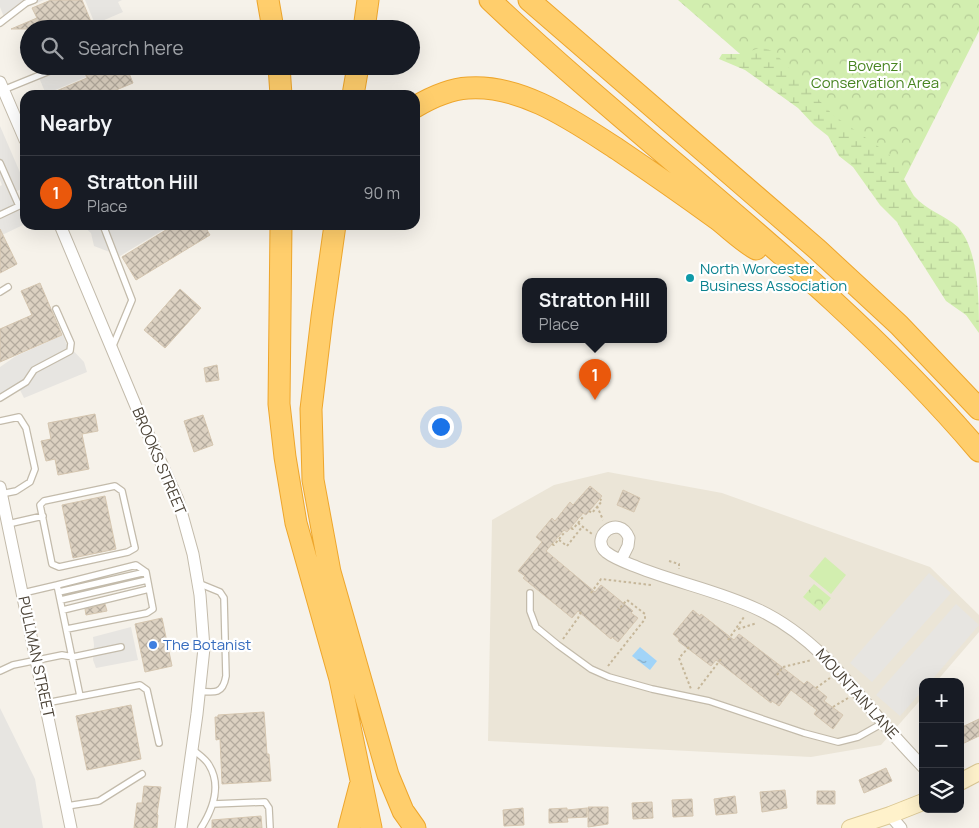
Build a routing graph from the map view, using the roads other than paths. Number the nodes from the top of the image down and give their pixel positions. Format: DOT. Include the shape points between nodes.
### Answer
graph roads {
  1 [pos="34,0"];
  2 [pos="268,0"];
  3 [pos="368,0"];
  4 [pos="490,0"];
  5 [pos="529,0"];
  6 [pos="271,20"];
  7 [pos="365,20"];
  8 [pos="0,23"];
  9 [pos="35,75"];
  10 [pos="280,75"];
  11 [pos="357,75"];
  12 [pos="2,86"];
  13 [pos="281,90"];
  14 [pos="355,90"];
  15 [pos="420,104"];
  16 [pos="20,128"];
  17 [pos="0,163"];
  18 [pos="0,215"];
  19 [pos="62,230"];
  20 [pos="105,230"];
  21 [pos="281,230"];
  22 [pos="334,230"];
  23 [pos="349,230"];
  24 [pos="814,283"];
  25 [pos="8,287"];
  26 [pos="0,292"];
  27 [pos="56,309"];
  28 [pos="322,317"];
  29 [pos="112,349"];
  30 [pos="0,398"];
  31 [pos="979,409"];
  32 [pos="0,421"];
  33 [pos="979,451"];
  34 [pos="1,490"];
  35 [pos="42,516"];
  36 [pos="8,524"];
  37 [pos="621,560"];
  38 [pos="146,572"];
  39 [pos="147,580"];
  40 [pos="198,583"];
  41 [pos="57,585"];
  42 [pos="149,589"];
  43 [pos="59,592"];
  44 [pos="23,593"];
  45 [pos="530,593"];
  46 [pos="61,600"];
  47 [pos="63,610"];
  48 [pos="67,630"];
  49 [pos="121,647"];
  50 [pos="73,657"];
  51 [pos="37,660"];
  52 [pos="0,671"];
  53 [pos="199,691"];
  54 [pos="80,696"];
  55 [pos="46,703"];
  56 [pos="883,723"];
  57 [pos="159,743"];
  58 [pos="192,749"];
  59 [pos="919,763"];
  60 [pos="979,772"];
  61 [pos="142,774"];
  62 [pos="388,775"];
  63 [pos="964,780"];
  64 [pos="361,781"];
  65 [pos="213,804"];
  66 [pos="919,804"];
  67 [pos="67,806"];
  68 [pos="890,815"];
  69 [pos="71,828"];
  70 [pos="181,828"];
  71 [pos="201,828"];
  72 [pos="270,828"];
  73 [pos="349,828"];
  74 [pos="371,828"];
  75 [pos="394,828"];
  76 [pos="414,828"];
  77 [pos="850,828"];
  78 [pos="901,828"];
  1 -- 8 [label="lane"];
  2 -- 6 [label="highway"];
  3 -- 7 [label="highway"];
  4 -- 24 [label="highway"];
  5 -- 31 [label="highway" via="818,250 898,325"];
  9 -- 12 [label="lane"];
  10 -- 13 [label="highway"];
  11 -- 14 [label="highway"];
  12 -- 16 [label="street"];
  15 -- 24 [label="highway" via="449,91 481,88 528,98 549,107 648,169 753,248"];
  17 -- 18 [label="lane" via="18,206"];
  19 -- 29 [label="street, BROOKS STREET"];
  20 -- 29 [label="lane" via="132,300"];
  21 -- 64 [label="highway" via="279,404 285,457 296,523 340,679"];
  22 -- 28 [label="highway"];
  23 -- 28 [label="highway"];
  24 -- 33 [label="highway" via="884,349"];
  25 -- 26 [label="lane"];
  27 -- 30 [label="lane" via="71,343 70,351 34,370 26,382"];
  28 -- 62 [label="highway" via="311,408 313,480 330,572"];
  29 -- 40 [label="street, BROOKS STREET" via="178,500"];
  32 -- 34 [label="lane" via="19,417 26,428 35,469 30,482 16,491"];
  34 -- 36 [label="street, PULLMAN STREET"];
  35 -- 35 [label="lane" via="52,564 59,567 135,548 122,491 115,486 44,501 40,505"];
  35 -- 36 [label="lane"];
  36 -- 44 [label="street, PULLMAN STREET"];
  37 -- 37 [label="street, MOUNTAIN LANE" via="606,551 602,544 604,534 614,527 628,535 629,543"];
  37 -- 56 [label="street, MOUNTAIN LANE" via="721,594 765,613 822,654"];
  38 -- 39 [label="lane"];
  38 -- 41 [label="lane" via="136,565"];
  38 -- 43 [label="lane"];
  39 -- 42 [label="lane"];
  39 -- 46 [label="lane"];
  40 -- 53 [label="street, BROOKS STREET" via="204,648"];
  40 -- 53 [label="lane" via="220,592 224,598 226,676 220,690"];
  41 -- 43 [label="lane"];
  41 -- 44 [label="lane"];
  42 -- 47 [label="lane"];
  42 -- 48 [label="lane" via="152,609 147,613"];
  43 -- 46 [label="lane"];
  44 -- 51 [label="street, PULLMAN STREET"];
  45 -- 56 [label="lane" via="532,619 540,630 602,674 652,689 693,696 838,742 858,737"];
  46 -- 47 [label="lane"];
  47 -- 48 [label="lane"];
  48 -- 50 [label="lane"];
  49 -- 50 [label="lane"];
  50 -- 51 [label="lane" via="62,655"];
  50 -- 54 [label="lane"];
  51 -- 52 [label="lane"];
  51 -- 55 [label="street, PULLMAN STREET"];
  53 -- 58 [label="street, BROOKS STREET"];
  54 -- 55 [label="lane"];
  54 -- 57 [label="lane" via="140,685 147,690"];
  55 -- 67 [label="street, PULLMAN STREET"];
  56 -- 59 [label="street, MOUNTAIN LANE"];
  58 -- 65 [label="lane" via="208,763 214,776 216,795"];
  58 -- 70 [label="street, BROOKS STREET"];
  60 -- 63 [label="main road"];
  61 -- 67 [label="lane" via="99,801"];
  62 -- 75 [label="highway"];
  62 -- 76 [label="highway"];
  64 -- 73 [label="highway"];
  64 -- 74 [label="highway"];
  65 -- 71 [label="lane"];
  65 -- 72 [label="lane" via="265,802 269,808"];
  66 -- 68 [label="main road"];
  67 -- 69 [label="street, PULLMAN STREET"];
  68 -- 77 [label="main road"];
  68 -- 78 [label="street"];
}
